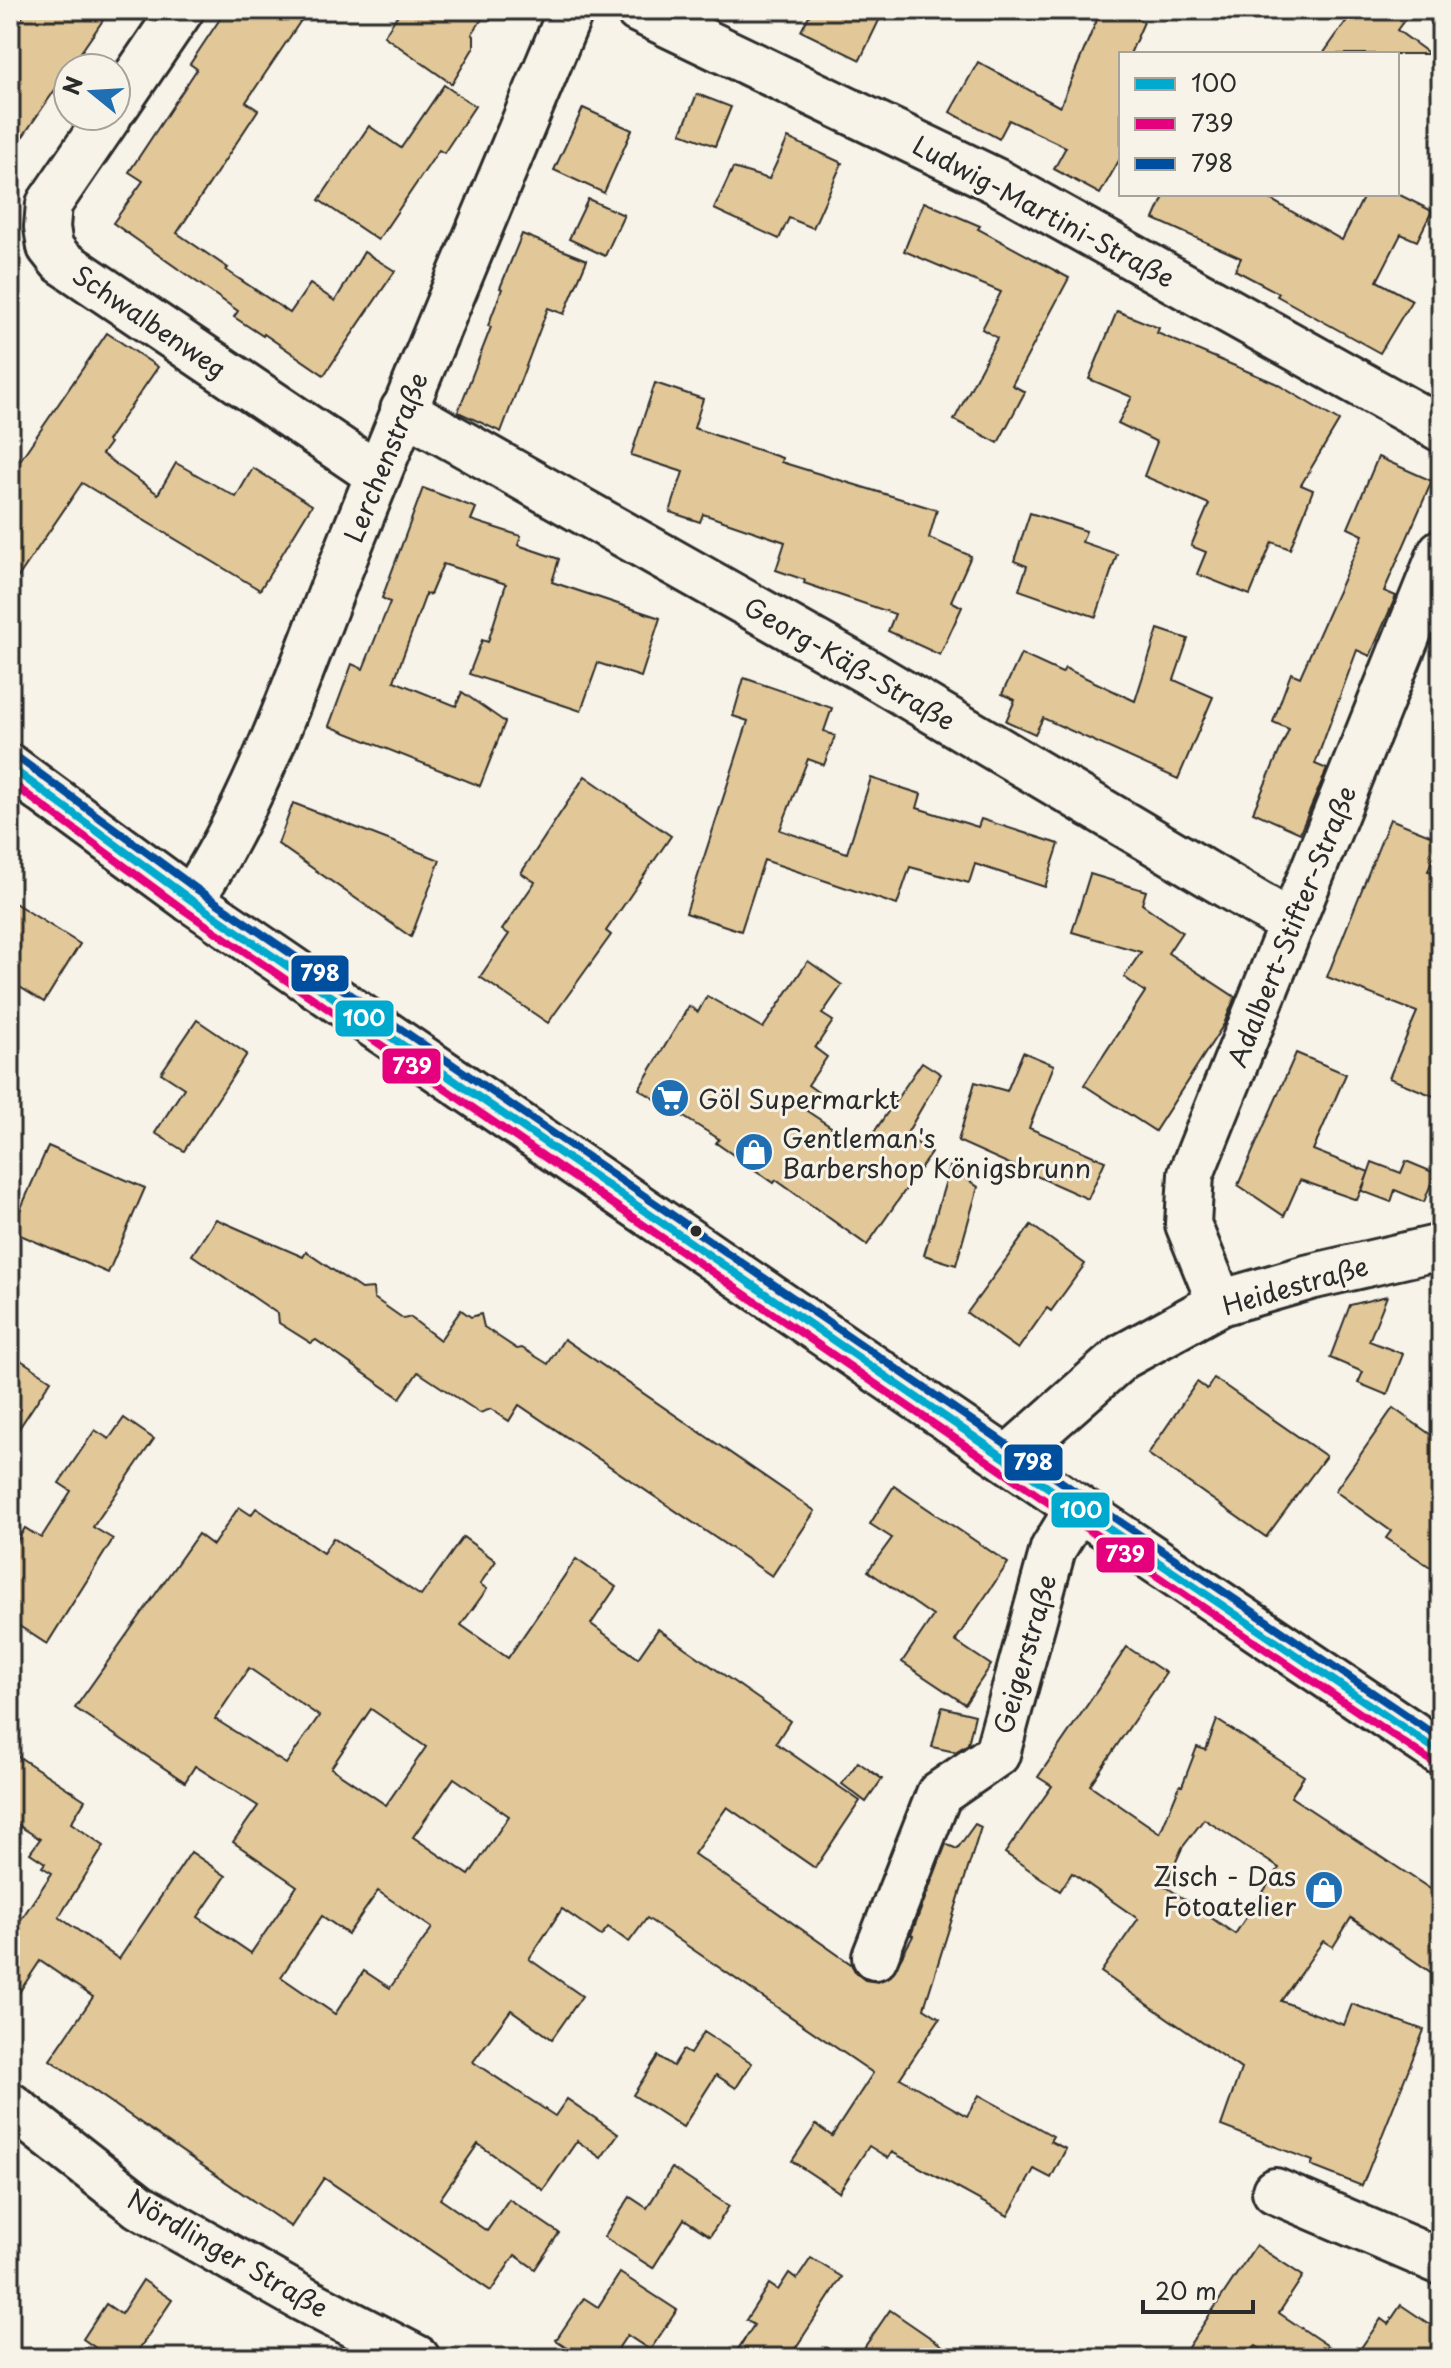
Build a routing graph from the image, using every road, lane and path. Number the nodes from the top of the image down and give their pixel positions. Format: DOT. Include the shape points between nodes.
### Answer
graph roads {
  1 [pos="181,10"];
  2 [pos="571,10"];
  3 [pos="638,10"];
  4 [pos="132,82"];
  5 [pos="98,132"];
  6 [pos="403,410"];
  7 [pos="1441,429"];
  8 [pos="378,475"];
  9 [pos="1441,552"];
  10 [pos="10,767"];
  11 [pos="191,900"];
  12 [pos="1292,924"];
  13 [pos="1441,1247"];
  14 [pos="1220,1303"];
  15 [pos="1009,1460"];
  16 [pos="1078,1508"];
  17 [pos="1441,1753"];
  18 [pos="875,1957"];
  19 [pos="10,2105"];
  20 [pos="1275,2191"];
  21 [pos="1441,2262"];
  22 [pos="417,2358"];
  1 -- 4 [label="street"];
  2 -- 6 [label="street, Lerchenstraße"];
  3 -- 7 [label="street, Ludwig-Martini-Straße" via="996,181"];
  5 -- 8 [label="street, Schwalbenweg" via="49,204 50,247 61,261"];
  6 -- 8 [label="street, Lerchenstraße"];
  6 -- 12 [label="street, Georg-Käß-Straße" via="866,671"];
  8 -- 11 [label="street, Lerchenstraße" via="250,797"];
  9 -- 12 [label="street, Adalbert-Stifter-Straße"];
  10 -- 11 [label="street"];
  11 -- 15 [label="street"];
  12 -- 14 [label="street, Adalbert-Stifter-Straße" via="1191,1174 1188,1224"];
  13 -- 14 [label="street, Heidestraße"];
  14 -- 15 [label="street, Heidestraße" via="1122,1357"];
  15 -- 16 [label="street"];
  16 -- 17 [label="street"];
  16 -- 18 [label="street, Geigerstraße" via="1053,1549 997,1754 939,1794"];
  19 -- 22 [label="street, Nördlinger Straße" via="139,2206"];
  20 -- 21 [label="street"];
}
